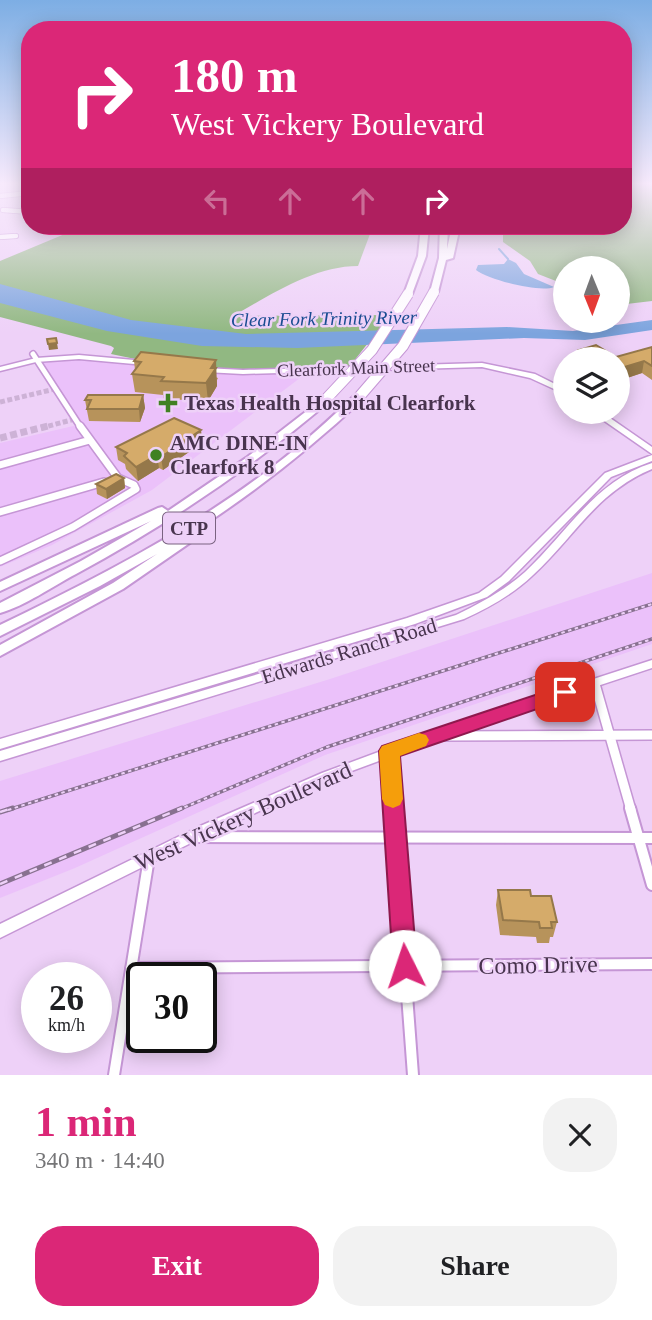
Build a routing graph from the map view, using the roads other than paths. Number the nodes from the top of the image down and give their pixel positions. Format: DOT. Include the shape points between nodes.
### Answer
graph roads {
  1 [pos="425,235"];
  2 [pos="444,235"];
  3 [pos="454,235"];
  4 [pos="16,236"];
  5 [pos="0,237"];
  6 [pos="440,273"];
  7 [pos="408,294"];
  8 [pos="34,357"];
  9 [pos="155,365"];
  10 [pos="0,367"];
  11 [pos="201,370"];
  12 [pos="553,386"];
  13 [pos="613,424"];
  14 [pos="90,440"];
  15 [pos="652,451"];
  16 [pos="295,455"];
  17 [pos="652,458"];
  18 [pos="0,465"];
  19 [pos="652,466"];
  20 [pos="234,473"];
  21 [pos="118,478"];
  22 [pos="586,495"];
  23 [pos="598,499"];
  24 [pos="0,512"];
  25 [pos="0,561"];
  26 [pos="0,587"];
  27 [pos="0,609"];
  28 [pos="438,611"];
  29 [pos="447,622"];
  30 [pos="0,631"];
  31 [pos="0,651"];
  32 [pos="652,664"];
  33 [pos="594,684"];
  34 [pos="652,735"];
  35 [pos="432,736"];
  36 [pos="611,736"];
  37 [pos="0,744"];
  38 [pos="389,751"];
  39 [pos="0,756"];
  40 [pos="192,837"];
  41 [pos="396,838"];
  42 [pos="638,838"];
  43 [pos="652,838"];
  44 [pos="149,858"];
  45 [pos="652,885"];
  46 [pos="0,931"];
  47 [pos="132,962"];
  48 [pos="652,964"];
  49 [pos="405,966"];
  50 [pos="217,967"];
  51 [pos="126,999"];
  52 [pos="114,1075"];
  53 [pos="413,1075"];
  1 -- 7 [label="highway, CTP"];
  2 -- 6 [label="highway, CTP"];
  3 -- 6 [label="highway"];
  4 -- 5 [label="street"];
  6 -- 16 [label="highway, CTP, bridge" via="408,339 359,397"];
  7 -- 20 [label="highway, CTP, bridge" via="371,352 326,399"];
  8 -- 9 [label="street" via="95,357"];
  8 -- 10 [label="street"];
  8 -- 14 [label="street"];
  11 -- 12 [label="street, Clearfork Main Street" via="482,365 531,376"];
  13 -- 15 [label="street"];
  14 -- 18 [label="street"];
  14 -- 21 [label="street"];
  16 -- 30 [label="highway, CTP" via="162,545"];
  16 -- 31 [label="highway" via="218,518 138,572"];
  17 -- 22 [label="street, Edwards Ranch Road" via="608,475"];
  19 -- 23 [label="street, Edwards Ranch Road" via="610,486"];
  20 -- 26 [label="highway"];
  20 -- 27 [label="highway, CTP" via="125,542"];
  21 -- 24 [label="street"];
  21 -- 25 [label="street" via="136,486 134,492"];
  22 -- 23 [label="street"];
  22 -- 28 [label="street, Edwards Ranch Road" via="505,579 483,595"];
  23 -- 29 [label="street, Edwards Ranch Road" via="530,573 499,599"];
  28 -- 29 [label="street"];
  28 -- 37 [label="street, Edwards Ranch Road"];
  29 -- 39 [label="street, Edwards Ranch Road"];
  32 -- 33 [label="street, West Vickery Boulevard"];
  33 -- 35 [label="street, West Vickery Boulevard"];
  33 -- 36 [label="street"];
  34 -- 36 [label="street"];
  35 -- 36 [label="street"];
  35 -- 38 [label="street, West Vickery Boulevard"];
  36 -- 42 [label="street"];
  38 -- 40 [label="street, West Vickery Boulevard"];
  38 -- 41 [label="street"];
  40 -- 41 [label="street"];
  40 -- 44 [label="street, West Vickery Boulevard"];
  41 -- 42 [label="street"];
  41 -- 49 [label="street"];
  42 -- 43 [label="street"];
  42 -- 45 [label="street"];
  44 -- 46 [label="street, West Vickery Boulevard"];
  44 -- 47 [label="street"];
  48 -- 49 [label="street, Como Drive"];
  49 -- 50 [label="street, Como Drive"];
  49 -- 53 [label="street"];
  51 -- 52 [label="street"];
}
